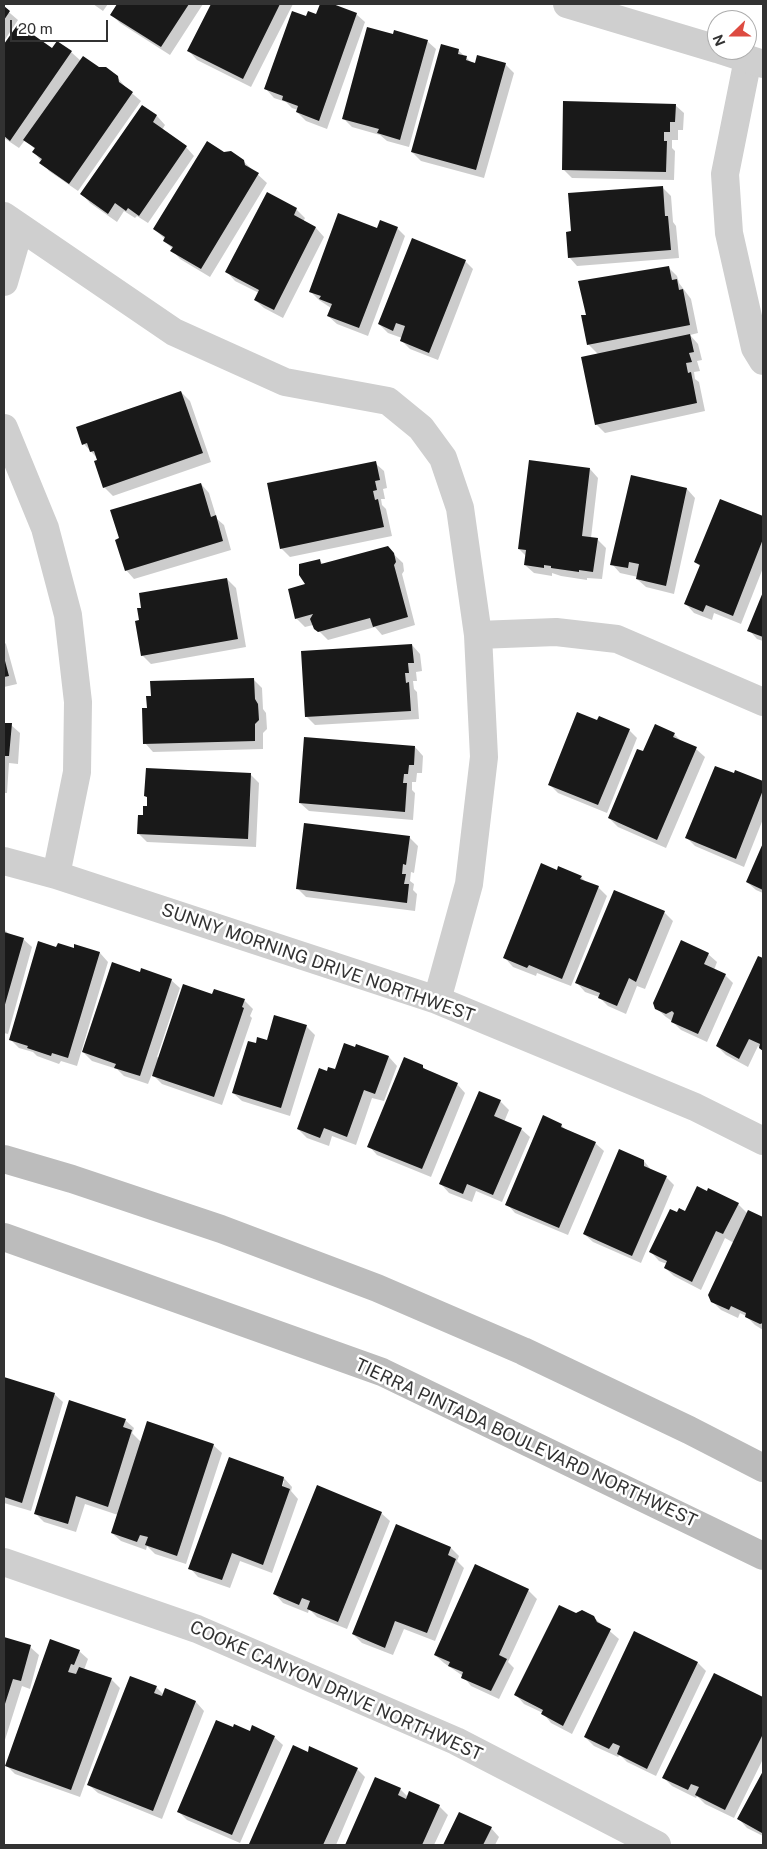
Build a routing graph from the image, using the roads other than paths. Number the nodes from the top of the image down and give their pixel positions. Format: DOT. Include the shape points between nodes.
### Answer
graph roads {
  1 [pos="567,4"];
  2 [pos="707,47"];
  3 [pos="756,61"];
  4 [pos="12,222"];
  5 [pos="4,282"];
  6 [pos="763,361"];
  7 [pos="4,428"];
  8 [pos="478,635"];
  9 [pos="763,702"];
  10 [pos="4,861"];
  11 [pos="56,874"];
  12 [pos="437,1000"];
  13 [pos="763,1141"];
  14 [pos="4,1159"];
  15 [pos="4,1237"];
  16 [pos="763,1468"];
  17 [pos="763,1556"];
  18 [pos="4,1562"];
  19 [pos="657,1845"];
  1 -- 2 [label="street"];
  3 -- 6 [label="street" via="725,174 729,233 755,348"];
  4 -- 5 [label="street"];
  4 -- 8 [label="street" via="174,332 285,382 388,401 421,428 443,458 460,508"];
  7 -- 11 [label="street" via="45,528 68,615 78,702 77,772"];
  8 -- 9 [label="street" via="556,632 617,639"];
  8 -- 12 [label="street" via="484,758 469,884"];
  10 -- 11 [label="street, SUNNY MORNING DRIVE NORTHWEST"];
  11 -- 12 [label="street, SUNNY MORNING DRIVE NORTHWEST"];
  12 -- 13 [label="street, SUNNY MORNING DRIVE NORTHWEST" via="695,1107"];
  14 -- 16 [label="main road" via="221,1229 377,1288 523,1351"];
  15 -- 17 [label="main road, TIERRA PINTADA BOULEVARD NORTHWEST" via="382,1372"];
  18 -- 19 [label="street, COOKE CANYON DRIVE NORTHWEST" via="197,1629 456,1741"];
}
